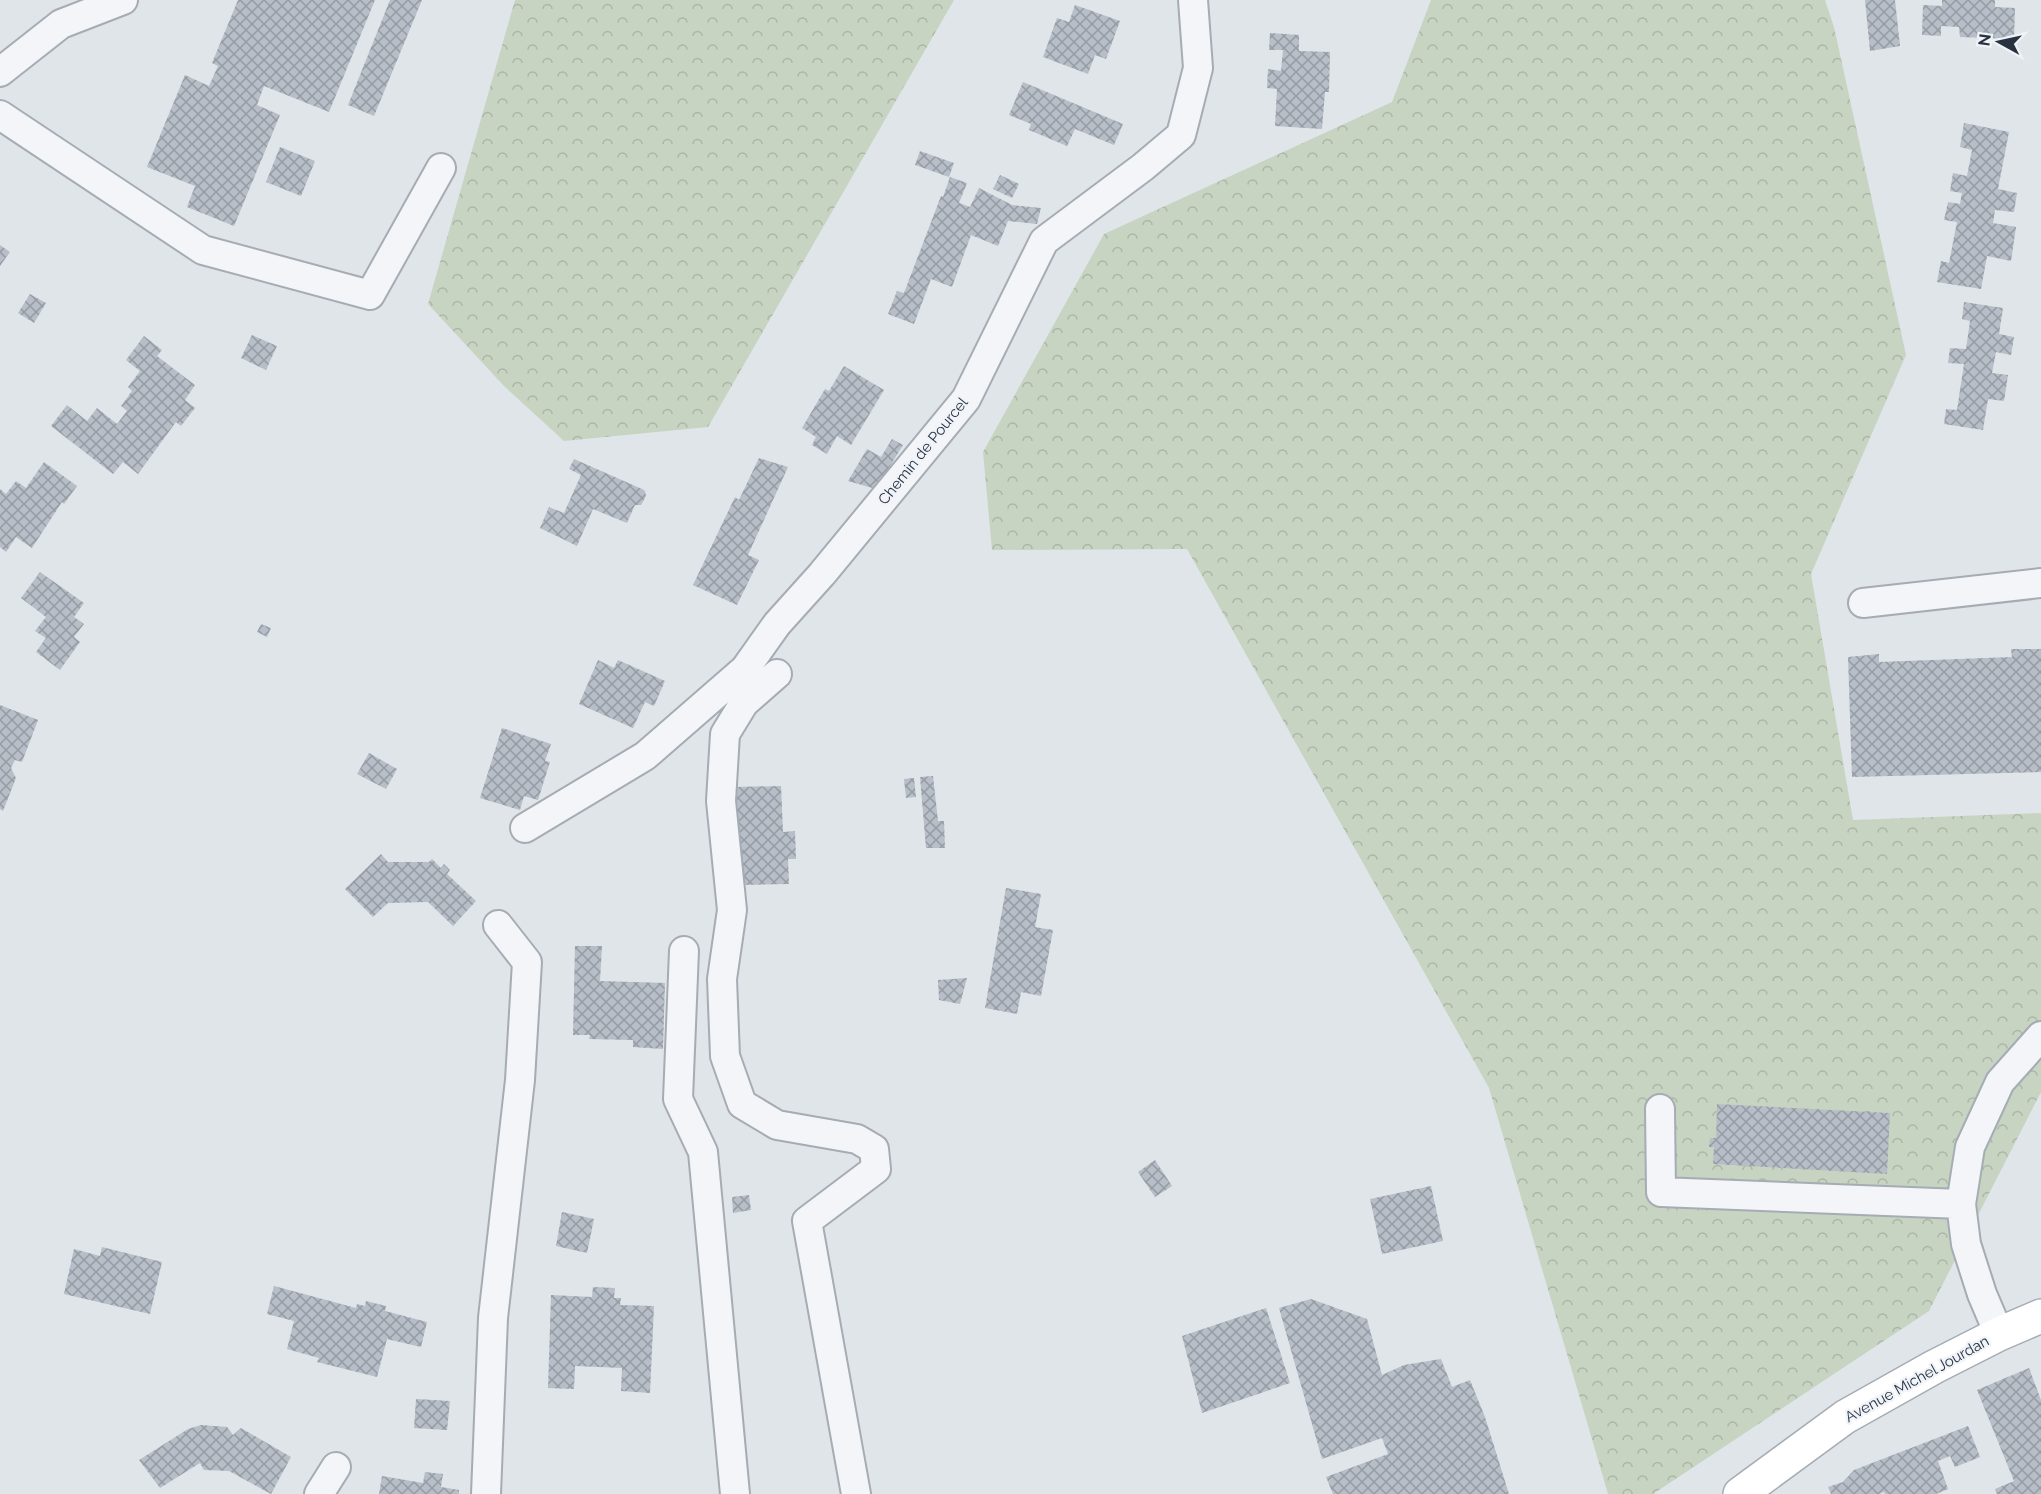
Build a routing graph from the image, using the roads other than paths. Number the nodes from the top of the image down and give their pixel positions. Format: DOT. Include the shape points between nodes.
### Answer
graph roads {
  1 [pos="123,0"];
  2 [pos="1193,0"];
  3 [pos="0,72"];
  4 [pos="0,115"];
  5 [pos="441,168"];
  6 [pos="2041,583"];
  7 [pos="1863,603"];
  8 [pos="777,674"];
  9 [pos="525,828"];
  10 [pos="498,925"];
  11 [pos="684,951"];
  12 [pos="2041,1035"];
  13 [pos="1660,1109"];
  14 [pos="1961,1204"];
  15 [pos="2041,1316"];
  16 [pos="1999,1334"];
  17 [pos="336,1467"];
  18 [pos="319,1494"];
  19 [pos="486,1494"];
  20 [pos="735,1494"];
  21 [pos="856,1494"];
  22 [pos="1740,1494"];
  1 -- 3 [label="street" via="61,24"];
  2 -- 9 [label="street, Chemin de Pourcel" via="1198,68 1181,135 1044,241 966,399 777,624 745,669 645,756"];
  4 -- 5 [label="street" via="203,250 370,295"];
  6 -- 7 [label="street"];
  8 -- 21 [label="street" via="744,703 725,734 721,801 732,910 722,979 725,1056 742,1104 777,1125 857,1139 874,1149 876,1169 807,1221"];
  10 -- 19 [label="street" via="527,962 520,1080 493,1318"];
  11 -- 20 [label="street" via="678,1099 703,1152"];
  12 -- 14 [label="street" via="2000,1082 1971,1147"];
  13 -- 14 [label="street" via="1661,1192"];
  14 -- 16 [label="street" via="1966,1244"];
  15 -- 16 [label="main road, Avenue Michel Jourdan"];
  16 -- 22 [label="main road, Avenue Michel Jourdan" via="1845,1417"];
  17 -- 18 [label="street"];
}
